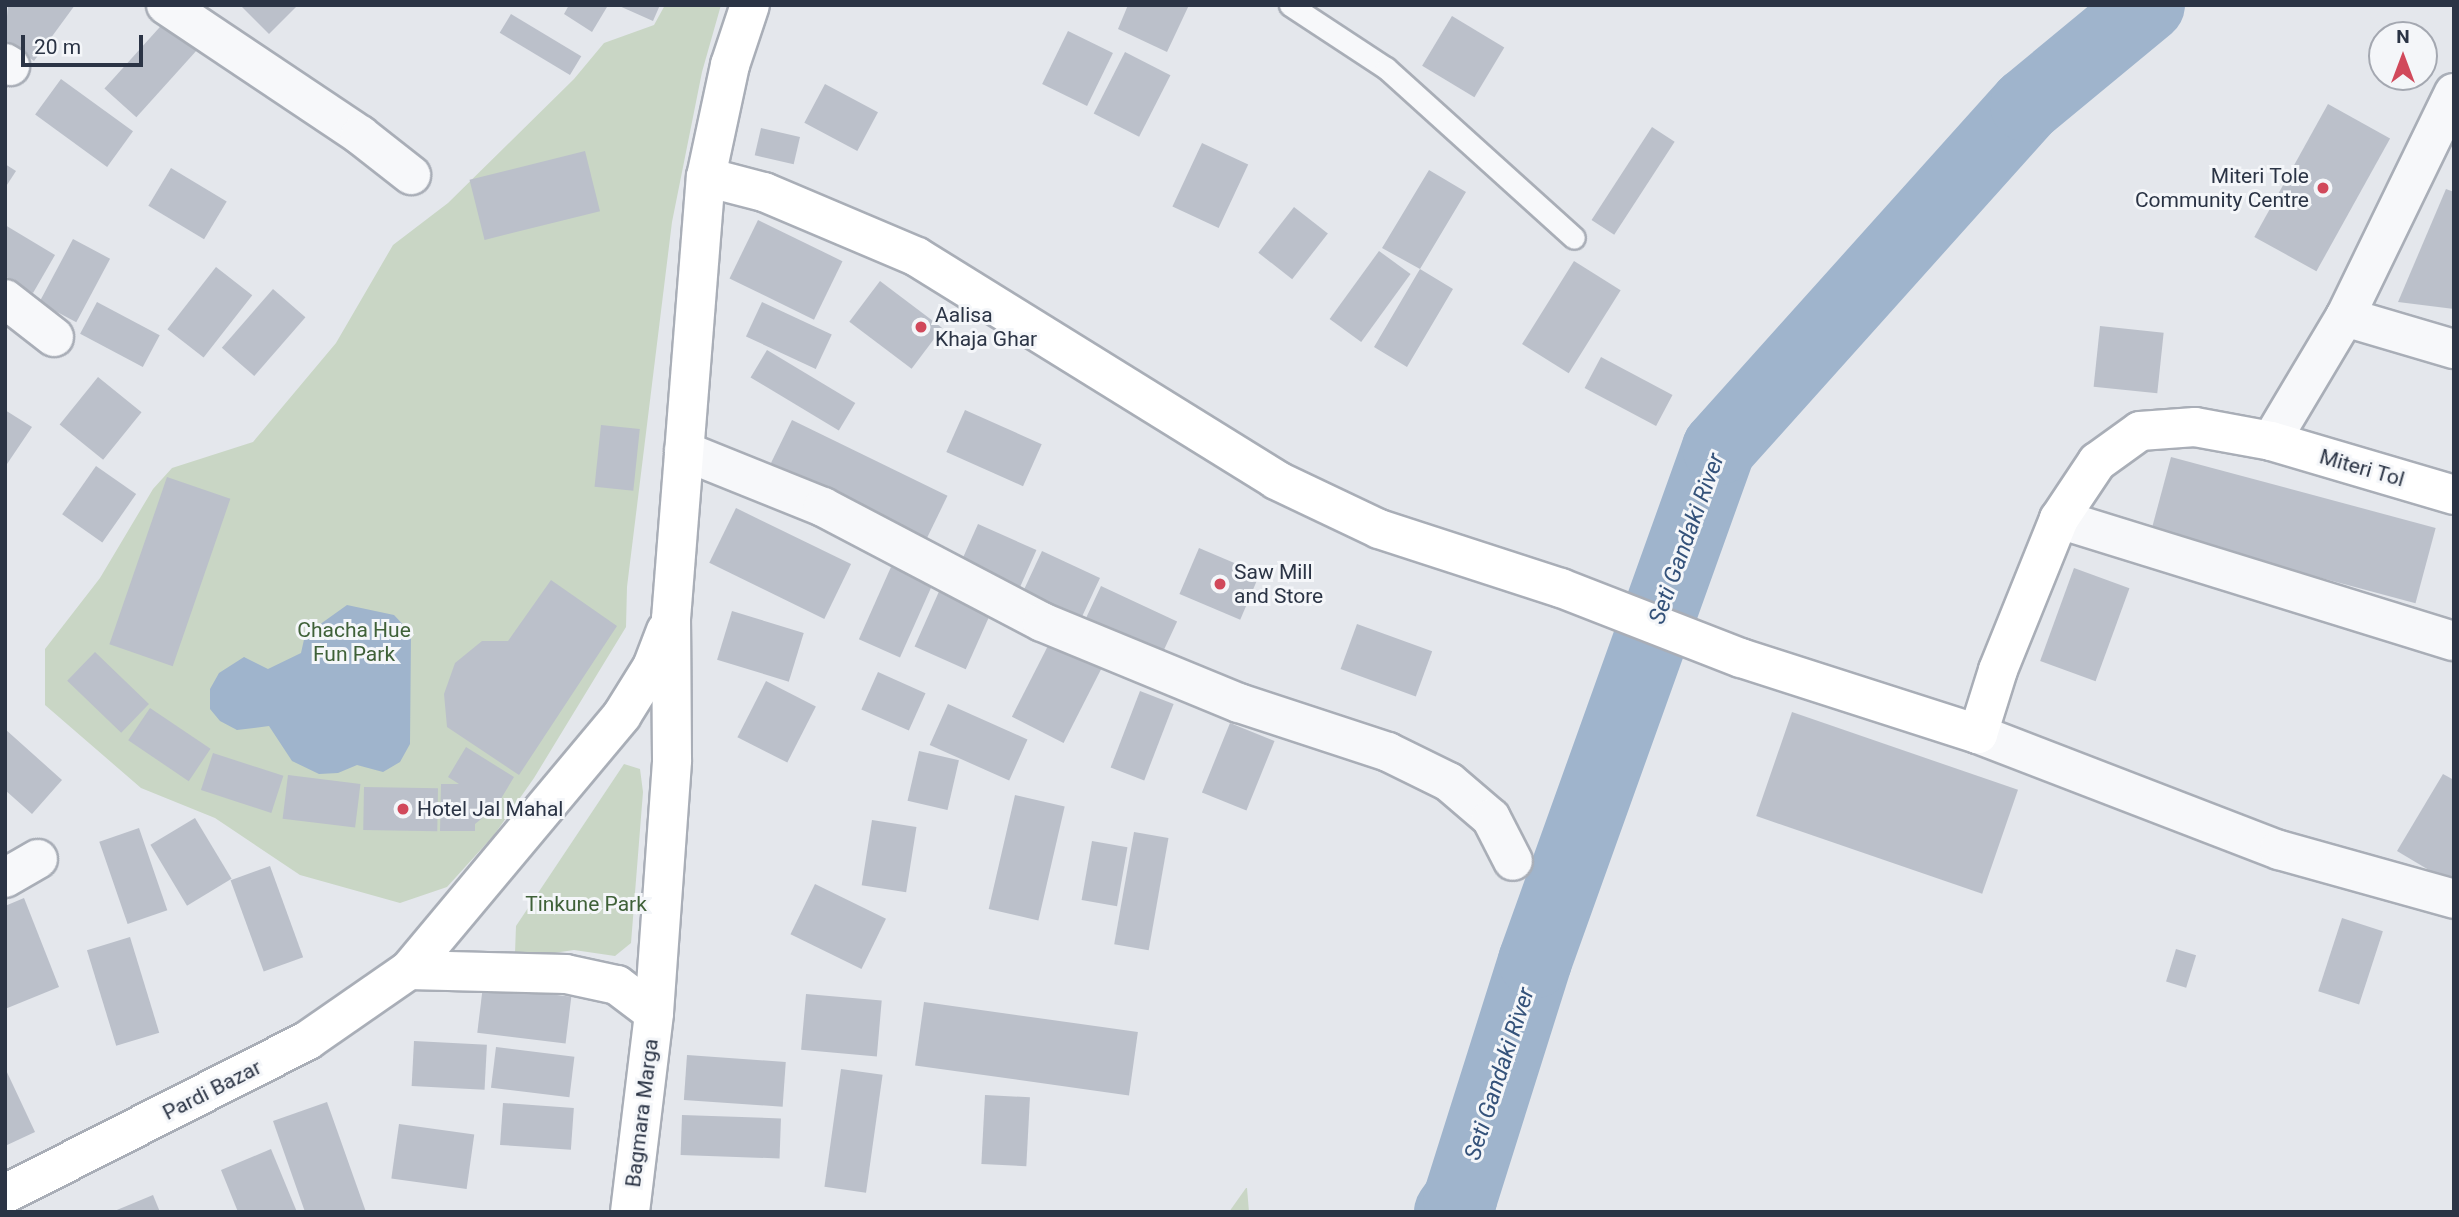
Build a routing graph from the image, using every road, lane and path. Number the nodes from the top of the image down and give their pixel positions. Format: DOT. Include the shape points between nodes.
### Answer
graph roads {
  1 [pos="166,5"];
  2 [pos="750,5"];
  3 [pos="1290,5"];
  4 [pos="2454,93"];
  5 [pos="411,175"];
  6 [pos="706,177"];
  7 [pos="1574,238"];
  8 [pos="5,299"];
  9 [pos="2345,317"];
  10 [pos="54,337"];
  11 [pos="2454,349"];
  12 [pos="2271,441"];
  13 [pos="684,451"];
  14 [pos="2454,495"];
  15 [pos="2059,519"];
  16 [pos="671,620"];
  17 [pos="2454,641"];
  18 [pos="1978,734"];
  19 [pos="38,859"];
  20 [pos="1513,862"];
  21 [pos="5,878"];
  22 [pos="2454,899"];
  23 [pos="409,970"];
  24 [pos="654,1013"];
  25 [pos="5,1194"];
  26 [pos="631,1212"];
  1 -- 5 [label="street" via="360,135"];
  2 -- 6 [label="main road" via="730,65"];
  3 -- 7 [label="lane" via="1386,68"];
  4 -- 9 [label="street"];
  6 -- 13 [label="main road"];
  6 -- 18 [label="main road" via="776,196 917,257 1276,480 1378,529 1561,588 1741,658"];
  8 -- 10 [label="street"];
  9 -- 11 [label="street"];
  9 -- 12 [label="street"];
  12 -- 14 [label="main road, Miteri Tol"];
  12 -- 15 [label="main road, Miteri Tol" via="2195,427 2140,431 2097,462"];
  13 -- 16 [label="main road"];
  13 -- 20 [label="street" via="822,507 1042,622 1239,703 1388,752 1437,776 1491,818"];
  15 -- 17 [label="street"];
  15 -- 18 [label="main road, Miteri Tol" via="1997,670"];
  16 -- 23 [label="main road, Pardi Bazar" via="652,667 622,715"];
  16 -- 24 [label="main road, Bagmara Marga" via="672,760"];
  18 -- 22 [label="street" via="2279,850"];
  19 -- 21 [label="street"];
  23 -- 24 [label="main road" via="566,974 617,985"];
  23 -- 25 [label="main road, Pardi Bazar" via="308,1040"];
  24 -- 26 [label="main road, Bagmara Marga"];
}
